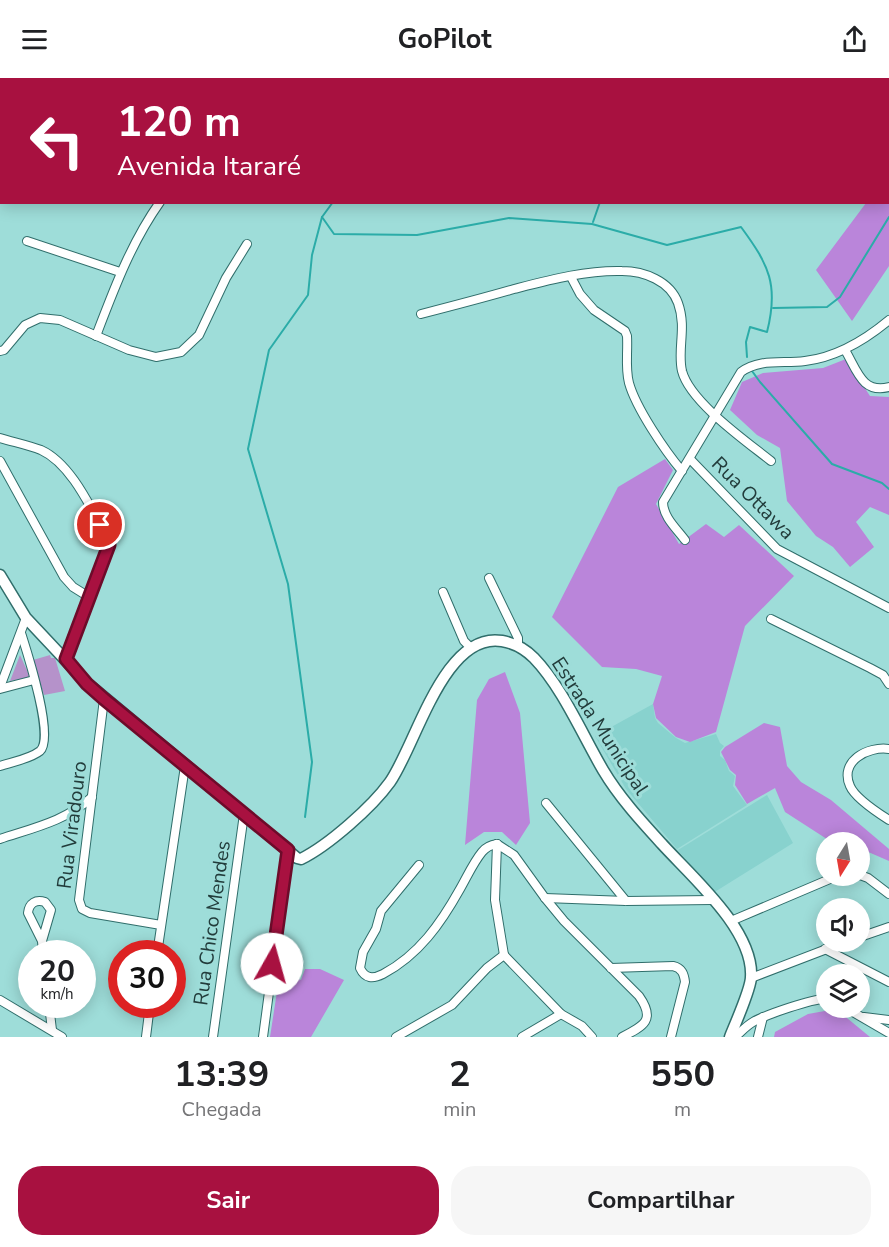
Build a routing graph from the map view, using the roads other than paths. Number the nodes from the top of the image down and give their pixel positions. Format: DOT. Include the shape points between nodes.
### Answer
graph roads {
  1 [pos="159,204"];
  2 [pos="27,241"];
  3 [pos="247,244"];
  4 [pos="120,272"];
  5 [pos="571,277"];
  6 [pos="421,314"];
  7 [pos="889,320"];
  8 [pos="96,336"];
  9 [pos="846,350"];
  10 [pos="0,351"];
  11 [pos="889,387"];
  12 [pos="716,415"];
  13 [pos="0,438"];
  14 [pos="690,459"];
  15 [pos="0,461"];
  16 [pos="771,461"];
  17 [pos="682,471"];
  18 [pos="685,540"];
  19 [pos="0,575"];
  20 [pos="489,578"];
  21 [pos="443,592"];
  22 [pos="89,597"];
  23 [pos="889,608"];
  24 [pos="26,618"];
  25 [pos="771,619"];
  26 [pos="21,633"];
  27 [pos="518,646"];
  28 [pos="471,648"];
  29 [pos="66,659"];
  30 [pos="886,676"];
  31 [pos="34,680"];
  32 [pos="889,684"];
  33 [pos="0,688"];
  34 [pos="104,699"];
  35 [pos="889,749"];
  36 [pos="0,766"];
  37 [pos="185,766"];
  38 [pos="92,797"];
  39 [pos="546,803"];
  40 [pos="244,814"];
  41 [pos="889,820"];
  42 [pos="0,839"];
  43 [pos="498,844"];
  44 [pos="288,850"];
  45 [pos="418,865"];
  46 [pos="870,880"];
  47 [pos="816,885"];
  48 [pos="889,894"];
  49 [pos="545,898"];
  50 [pos="713,900"];
  51 [pos="626,901"];
  52 [pos="731,921"];
  53 [pos="161,925"];
  54 [pos="889,927"];
  55 [pos="870,934"];
  56 [pos="159,940"];
  57 [pos="42,941"];
  58 [pos="817,952"];
  59 [pos="831,952"];
  60 [pos="504,955"];
  61 [pos="611,968"];
  62 [pos="751,978"];
  63 [pos="889,982"];
  64 [pos="0,1000"];
  65 [pos="816,1000"];
  66 [pos="561,1014"];
  67 [pos="763,1017"];
  68 [pos="870,1017"];
  69 [pos="51,1018"];
  70 [pos="148,1018"];
  71 [pos="863,1018"];
  72 [pos="889,1020"];
  73 [pos="52,1030"];
  74 [pos="889,1033"];
  75 [pos="62,1037"];
  76 [pos="146,1037"];
  77 [pos="213,1037"];
  78 [pos="262,1037"];
  79 [pos="396,1037"];
  80 [pos="522,1037"];
  81 [pos="592,1037"];
  82 [pos="622,1037"];
  83 [pos="671,1037"];
  84 [pos="730,1037"];
  85 [pos="735,1037"];
  86 [pos="758,1037"];
  1 -- 4 [label="street"];
  2 -- 4 [label="street"];
  3 -- 8 [label="street" via="226,278 200,335 181,352 156,357"];
  4 -- 8 [label="street"];
  5 -- 6 [label="street"];
  5 -- 12 [label="street" via="625,271 658,280 670,290 682,317 682,372 697,396"];
  5 -- 17 [label="street" via="594,310 625,331 633,393"];
  7 -- 9 [label="street"];
  8 -- 10 [label="street" via="60,320 40,318 25,325"];
  9 -- 11 [label="street" via="870,388"];
  9 -- 12 [label="street" via="804,362 751,365 741,372"];
  12 -- 14 [label="street"];
  12 -- 16 [label="street"];
  13 -- 22 [label="street" via="41,450 60,463 89,505 109,545"];
  14 -- 17 [label="street"];
  14 -- 23 [label="street, Rua Ottawa" via="777,549"];
  15 -- 22 [label="street" via="64,577"];
  17 -- 18 [label="street" via="663,508"];
  19 -- 24 [label="main road"];
  20 -- 27 [label="street" via="518,638"];
  21 -- 28 [label="street" via="464,641"];
  22 -- 29 [label="street"];
  24 -- 26 [label="street"];
  24 -- 29 [label="main road"];
  25 -- 30 [label="street"];
  26 -- 31 [label="street"];
  26 -- 33 [label="street"];
  27 -- 28 [label="main road, Estrada Municipal" via="490,640"];
  27 -- 50 [label="main road, Estrada Municipal" via="549,675 625,801"];
  28 -- 44 [label="main road" via="446,675 388,784 346,826 306,856 297,858"];
  29 -- 34 [label="main road"];
  30 -- 32 [label="street"];
  31 -- 33 [label="street"];
  31 -- 36 [label="street" via="45,732 43,748"];
  34 -- 37 [label="main road"];
  34 -- 38 [label="street, Rua Viradouro"];
  35 -- 41 [label="street" via="876,749 856,757 848,776 850,787 858,796"];
  37 -- 40 [label="main road"];
  37 -- 53 [label="street"];
  38 -- 42 [label="street" via="62,819"];
  38 -- 53 [label="street, Rua Viradouro" via="79,894 82,909"];
  39 -- 51 [label="street"];
  40 -- 44 [label="main road"];
  40 -- 77 [label="street, Rua Chico Mendes"];
  43 -- 45 [label="street" via="486,847 479,855 451,905 418,949 387,971 366,976 360,968 361,960 381,910"];
  43 -- 49 [label="street" via="514,855"];
  43 -- 60 [label="street" via="495,900"];
  44 -- 78 [label="street"];
  46 -- 48 [label="street"];
  47 -- 52 [label="street"];
  49 -- 51 [label="street"];
  49 -- 61 [label="street"];
  50 -- 51 [label="street"];
  50 -- 52 [label="main road, Estrada Municipal"];
  52 -- 62 [label="main road, Estrada Municipal" via="743,944"];
  53 -- 56 [label="street"];
  54 -- 55 [label="street"];
  57 -- 57 [label="street" via="51,910 45,902 37,901 27,913"];
  58 -- 62 [label="street"];
  59 -- 63 [label="street"];
  60 -- 66 [label="street"];
  60 -- 79 [label="street" via="452,1005"];
  61 -- 82 [label="street" via="639,996 648,1016 643,1025"];
  61 -- 83 [label="street" via="673,966 684,974"];
  62 -- 84 [label="main road"];
  64 -- 73 [label="street"];
  65 -- 67 [label="street"];
  66 -- 80 [label="street"];
  66 -- 81 [label="street"];
  67 -- 85 [label="street"];
  67 -- 86 [label="street"];
  68 -- 72 [label="street"];
  69 -- 73 [label="street"];
  70 -- 76 [label="street"];
  71 -- 74 [label="street"];
  73 -- 75 [label="street"];
}
